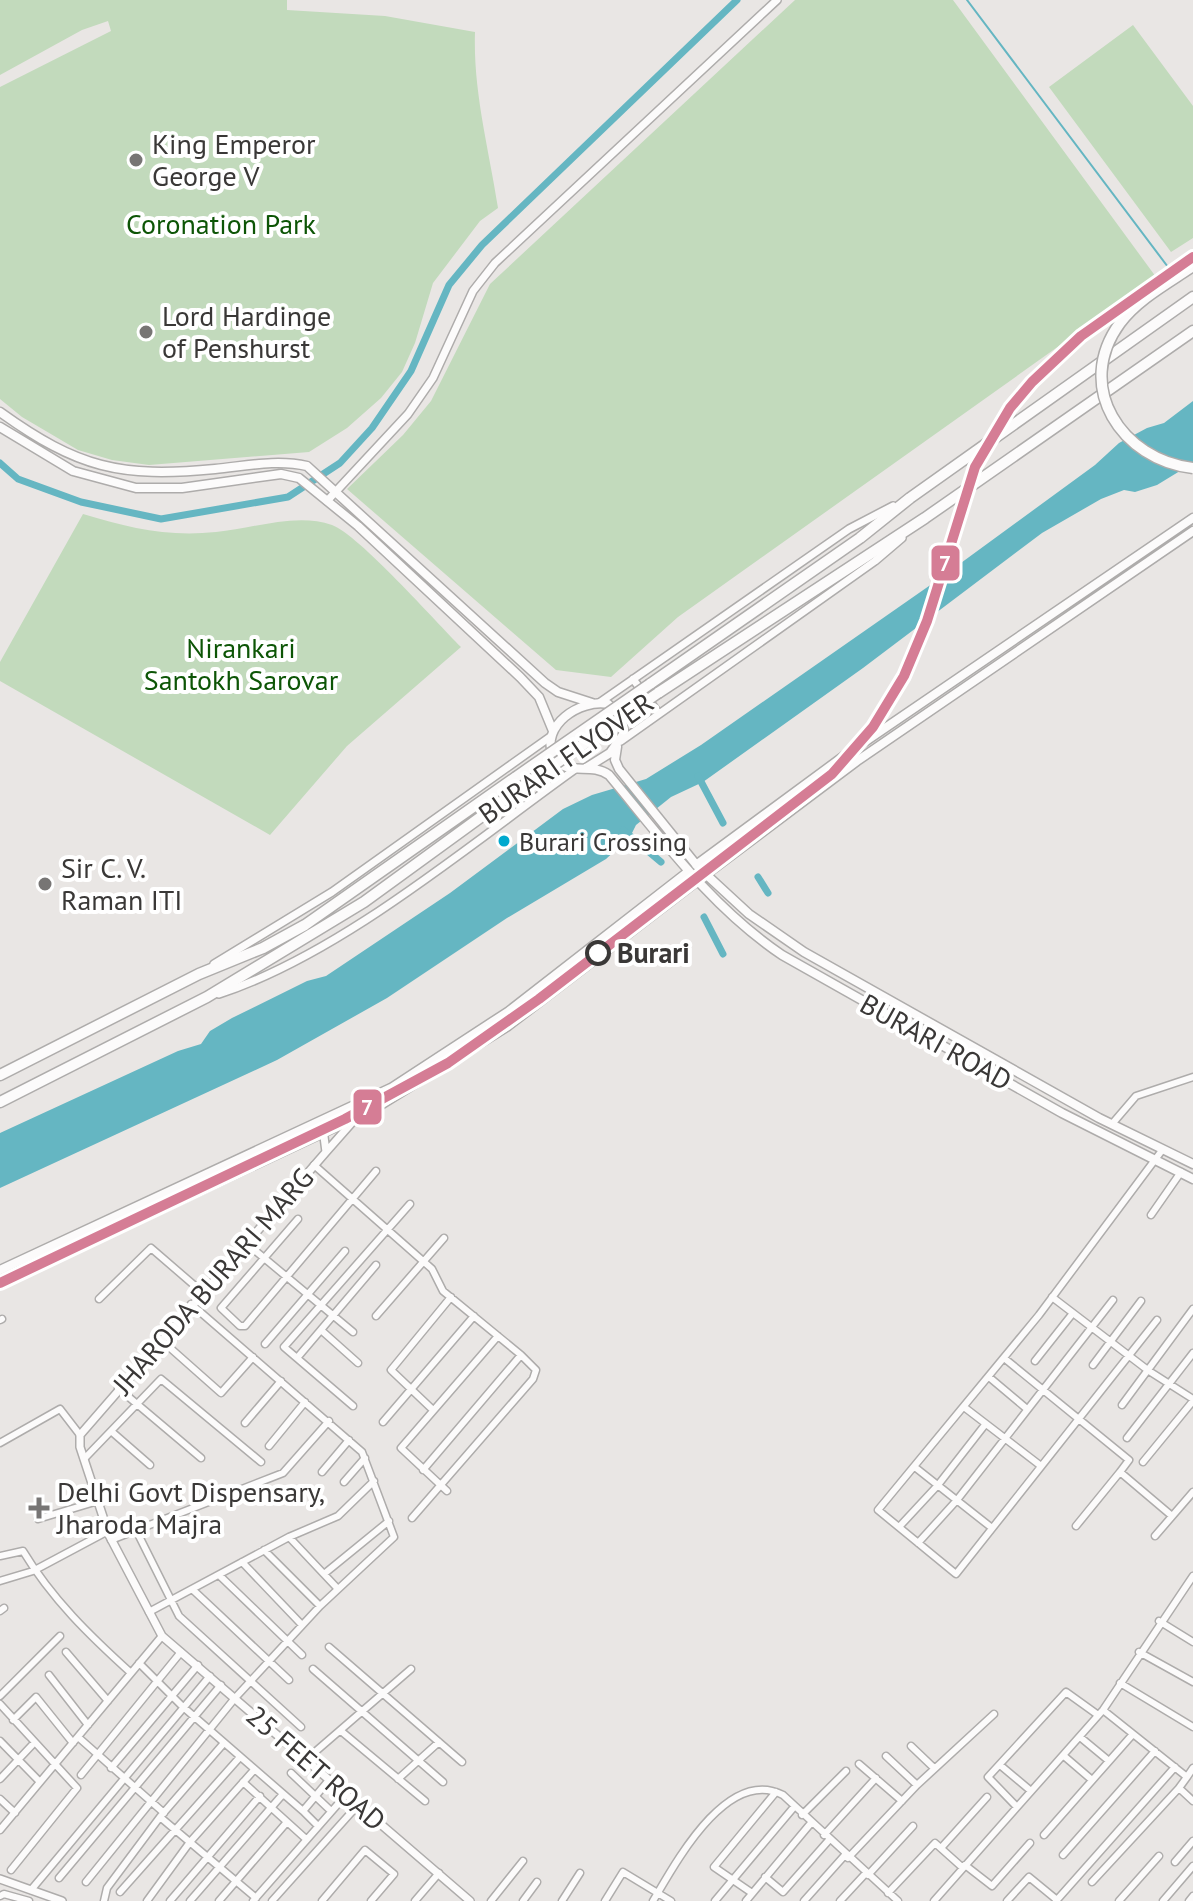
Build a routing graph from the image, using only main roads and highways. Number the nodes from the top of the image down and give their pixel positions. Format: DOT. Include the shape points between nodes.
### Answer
graph roads {
  1 [pos="1193,266"];
  2 [pos="1193,297"];
  3 [pos="1193,331"];
  4 [pos="0,412"];
  5 [pos="0,427"];
  6 [pos="1193,468"];
  7 [pos="1193,518"];
  8 [pos="1193,531"];
  9 [pos="596,703"];
  10 [pos="551,734"];
  11 [pos="619,743"];
  12 [pos="586,768"];
  13 [pos="668,838"];
  14 [pos="693,868"];
  15 [pos="705,875"];
  16 [pos="696,882"];
  17 [pos="0,1075"];
  18 [pos="0,1102"];
  19 [pos="1193,1164"];
  20 [pos="1193,1179"];
  21 [pos="0,1270"];
  22 [pos="0,1284"];
  1 -- 6 [label="highway, bridge" via="1126,316 1111,337 1103,368 1106,403 1125,436 1149,456"];
  2 -- 17 [label="highway, BURARI FLYOVER, bridge" via="349,897 263,948 199,974"];
  3 -- 18 [label="highway, BURARI FLYOVER, bridge" via="925,518 522,787 364,902 207,997"];
  4 -- 9 [label="main road" via="36,438 115,471 157,474 262,463 314,470 545,683"];
  5 -- 10 [label="main road" via="73,471 136,488 182,488 281,474 299,478 539,697"];
  7 -- 14 [label="main road" via="833,764"];
  8 -- 15 [label="main road" via="857,761"];
  9 -- 10 [label="main road" via="570,713"];
  9 -- 11 [label="main road" via="621,716 624,733"];
  10 -- 12 [label="main road" via="553,757 562,766"];
  11 -- 12 [label="main road"];
  11 -- 13 [label="main road" via="619,769"];
  12 -- 13 [label="main road" via="609,775"];
  13 -- 14 [label="main road"];
  14 -- 15 [label="main road, BURARI ROAD"];
  14 -- 16 [label="main road, BURARI ROAD"];
  14 -- 21 [label="main road" via="465,1043 391,1088"];
  15 -- 19 [label="main road, BURARI ROAD" via="804,952"];
  16 -- 20 [label="main road, BURARI ROAD" via="731,917 782,955 1062,1113"];
  16 -- 22 [label="main road" via="450,1065 358,1117"];
}
